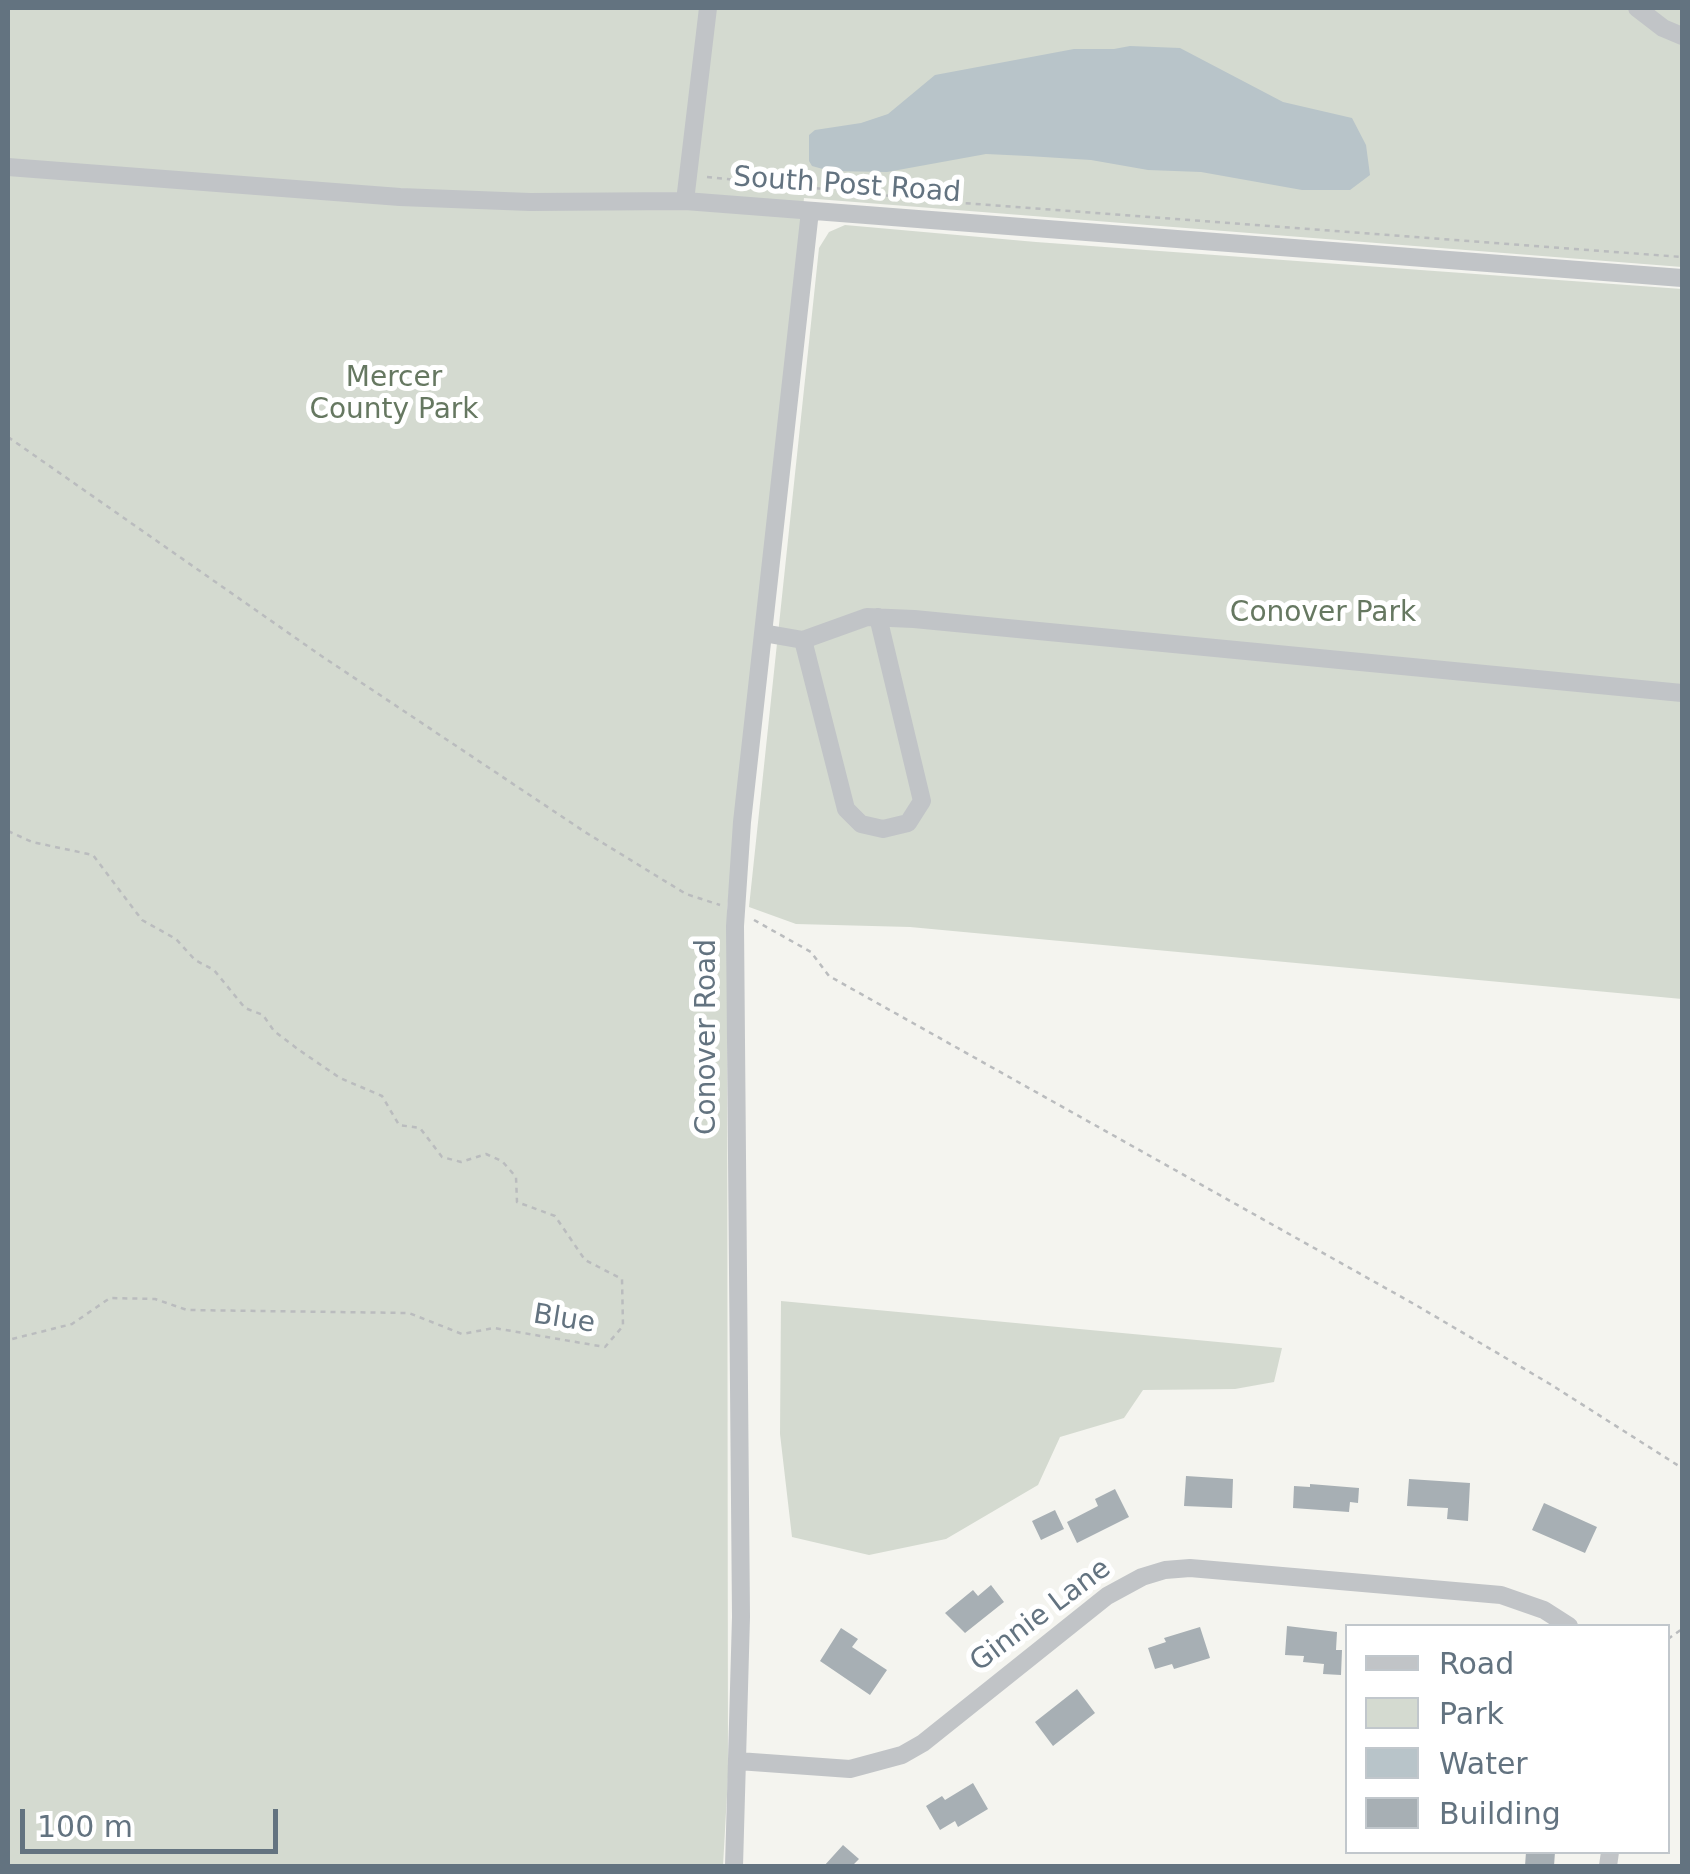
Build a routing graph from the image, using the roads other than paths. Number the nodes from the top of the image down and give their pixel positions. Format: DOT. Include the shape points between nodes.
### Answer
graph roads {
  1 [pos="708,8"];
  2 [pos="1636,8"];
  3 [pos="1682,36"];
  4 [pos="8,166"];
  5 [pos="686,202"];
  6 [pos="810,211"];
  7 [pos="1682,278"];
  8 [pos="878,617"];
  9 [pos="762,633"];
  10 [pos="803,640"];
  11 [pos="1682,693"];
  12 [pos="1566,1624"];
  13 [pos="738,1761"];
  14 [pos="734,1866"];
  1 -- 5 [label="street"];
  2 -- 3 [label="street"];
  4 -- 5 [label="street, South Post Road" via="400,197"];
  5 -- 6 [label="street, South Post Road"];
  6 -- 7 [label="street, South Post Road"];
  6 -- 9 [label="street, Conover Road"];
  8 -- 10 [label="street"];
  8 -- 10 [label="street" via="922,800 908,823 883,829 861,824 846,809"];
  8 -- 11 [label="street"];
  9 -- 10 [label="street"];
  9 -- 13 [label="street, Conover Road" via="742,822 734,994"];
  12 -- 13 [label="street, Ginnie Lane" via="1500,1595 1166,1570 1107,1596 902,1755 850,1769"];
  13 -- 14 [label="street, Conover Road"];
}
